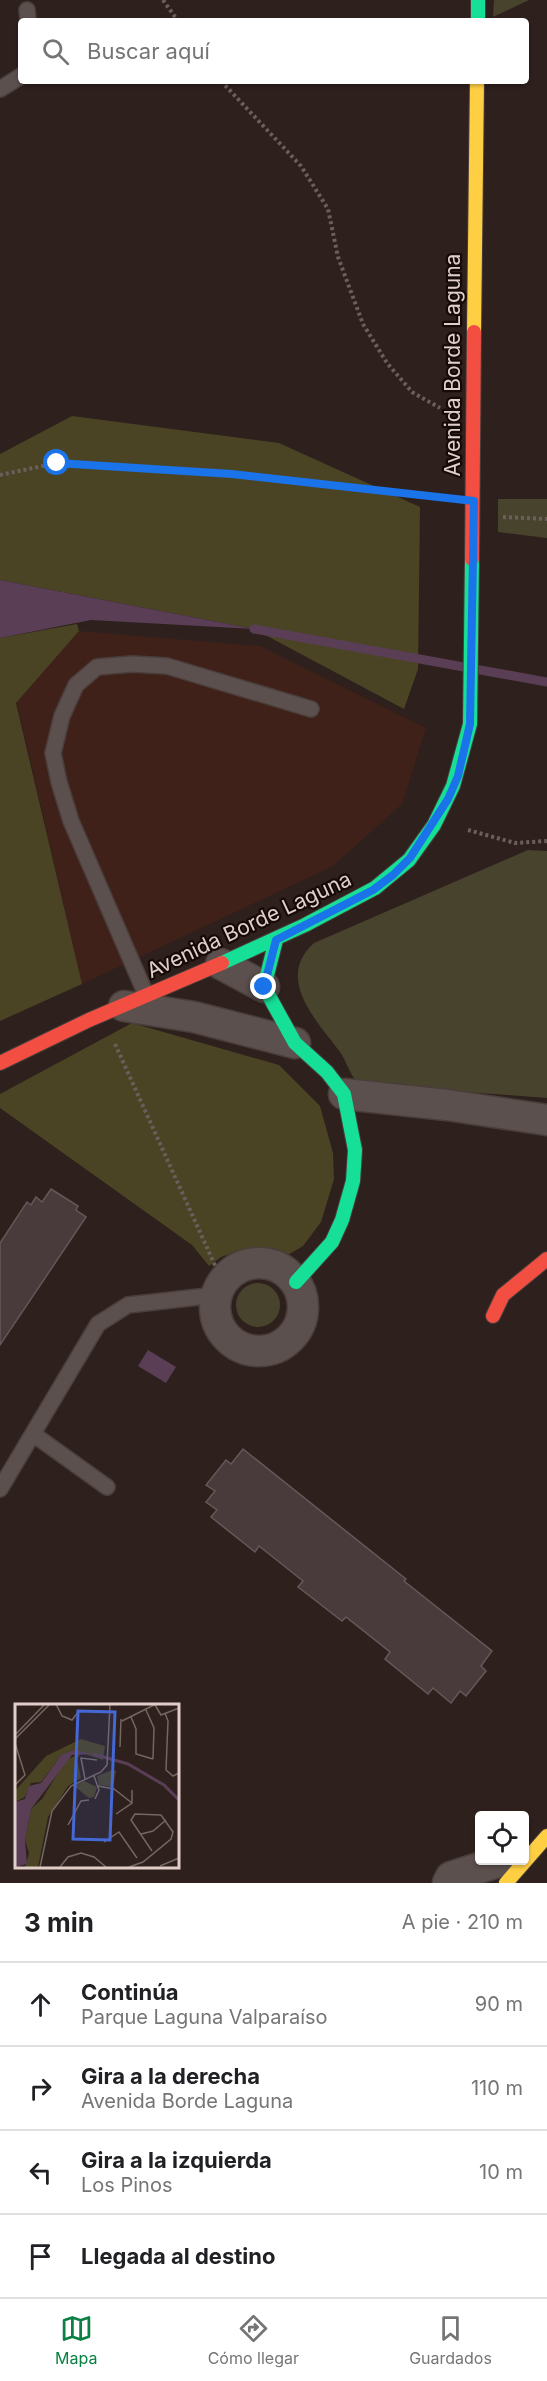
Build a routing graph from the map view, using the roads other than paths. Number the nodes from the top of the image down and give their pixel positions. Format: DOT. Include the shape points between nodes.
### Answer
graph roads {
  1 [pos="478,0"];
  2 [pos="478,18"];
  3 [pos="18,78"];
  4 [pos="477,84"];
  5 [pos="0,89"];
  6 [pos="311,709"];
  7 [pos="276,940"];
  8 [pos="221,964"];
  9 [pos="176,983"];
  10 [pos="264,987"];
  11 [pos="124,1006"];
  12 [pos="194,1017"];
  13 [pos="295,1044"];
  14 [pos="0,1063"];
  15 [pos="344,1094"];
  16 [pos="547,1120"];
  17 [pos="547,1259"];
  18 [pos="296,1282"];
  19 [pos="219,1289"];
  20 [pos="493,1316"];
  21 [pos="33,1434"];
  22 [pos="107,1487"];
  23 [pos="0,1489"];
  24 [pos="536,1844"];
  25 [pos="488,1865"];
  26 [pos="448,1883"];
  27 [pos="506,1883"];
  1 -- 2 [label="street"];
  3 -- 5 [label="lane"];
  4 -- 7 [label="street, Avenida Borde Laguna" via="470,724 458,776 435,821 393,875 373,890"];
  6 -- 11 [label="lane" via="167,666 97,667 76,685 62,716 53,753"];
  7 -- 8 [label="street, Avenida Borde Laguna"];
  7 -- 10 [label="street"];
  8 -- 9 [label="street, Avenida Borde Laguna"];
  8 -- 10 [label="street"];
  9 -- 11 [label="street, Avenida Borde Laguna"];
  9 -- 12 [label="street"];
  10 -- 13 [label="street"];
  11 -- 12 [label="street"];
  11 -- 14 [label="street, Avenida Borde Laguna"];
  12 -- 13 [label="street"];
  13 -- 15 [label="street" via="327,1072"];
  15 -- 16 [label="street"];
  15 -- 18 [label="street" via="355,1150 350,1195 332,1242"];
  17 -- 20 [label="street" via="503,1295"];
  18 -- 19 [label="street" via="286,1271 259,1262 238,1268"];
  18 -- 19 [label="street" via="304,1310 300,1324 281,1346 267,1351 251,1351 226,1337 214,1310"];
  19 -- 21 [label="lane" via="128,1305 98,1324"];
  21 -- 22 [label="lane"];
  21 -- 23 [label="lane"];
  24 -- 27 [label="street"];
  25 -- 26 [label="street" via="451,1877"];
}
